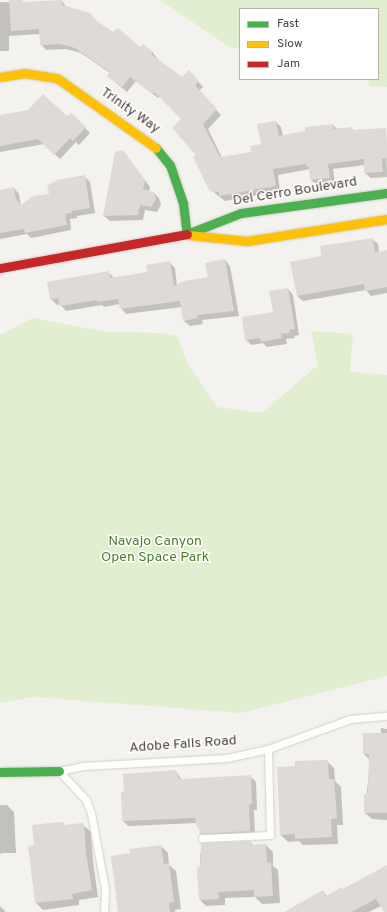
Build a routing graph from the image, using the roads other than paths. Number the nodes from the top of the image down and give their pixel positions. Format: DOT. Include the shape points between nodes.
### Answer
graph roads {
  1 [pos="0,77"];
  2 [pos="387,193"];
  3 [pos="387,219"];
  4 [pos="187,234"];
  5 [pos="0,268"];
  6 [pos="387,716"];
  7 [pos="268,750"];
  8 [pos="59,771"];
  9 [pos="0,772"];
  10 [pos="202,838"];
  11 [pos="104,912"];
  1 -- 4 [label="street, Trinity Way" via="24,73 57,78 154,144 170,165 183,203"];
  2 -- 4 [label="street, Del Cerro Boulevard" via="241,212"];
  3 -- 4 [label="street, Del Cerro Boulevard" via="247,241"];
  4 -- 5 [label="street, Del Cerro Boulevard"];
  6 -- 7 [label="lane, Adobe Falls Road" via="350,719"];
  7 -- 8 [label="lane, Adobe Falls Road" via="227,758 83,766"];
  7 -- 10 [label="lane" via="270,835"];
  8 -- 9 [label="street, Adobe Falls Road"];
  8 -- 11 [label="lane" via="86,800 91,813 105,889"];
}
